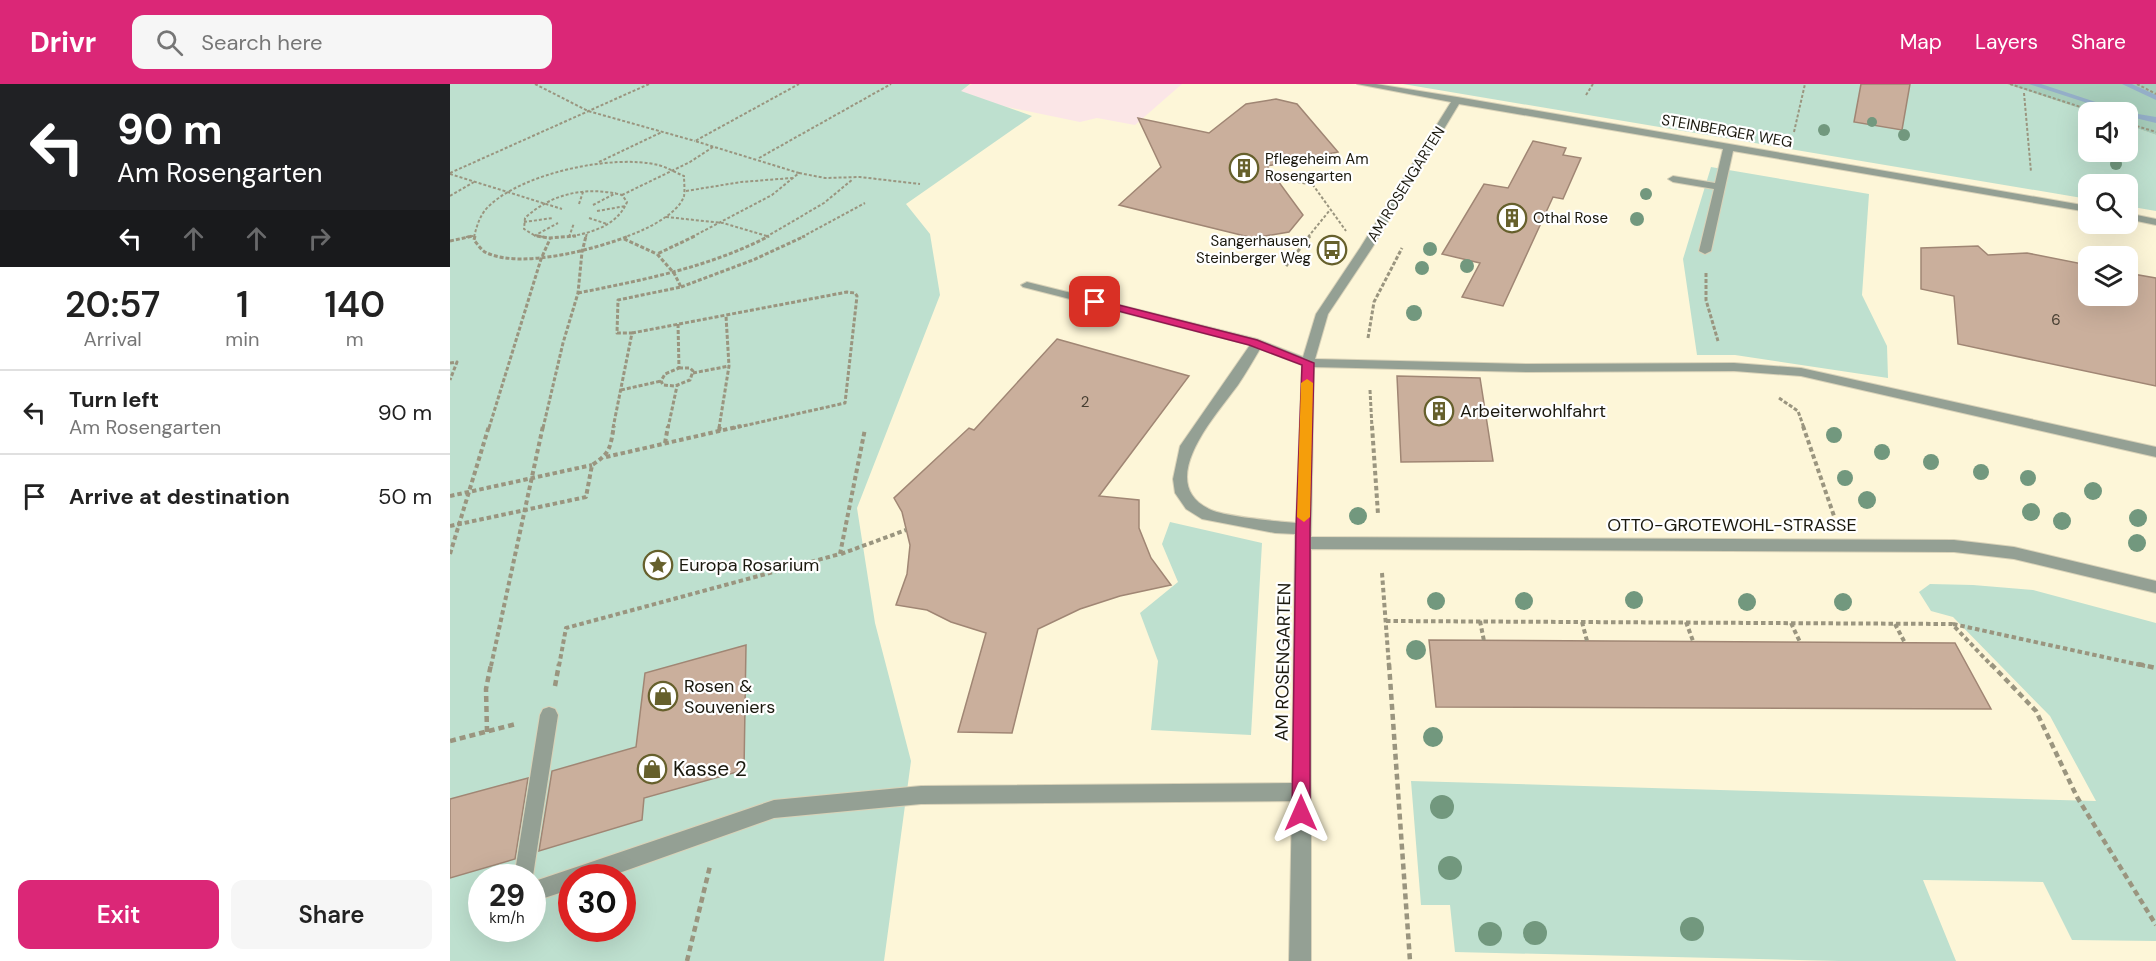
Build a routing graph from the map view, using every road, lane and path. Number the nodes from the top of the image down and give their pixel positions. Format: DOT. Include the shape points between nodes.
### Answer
graph roads {
  1 [pos="535,84"];
  2 [pos="650,84"];
  3 [pos="799,84"];
  4 [pos="891,84"];
  5 [pos="1361,84"];
  6 [pos="1805,84"];
  7 [pos="2010,84"];
  8 [pos="2137,84"];
  9 [pos="2024,93"];
  10 [pos="2156,94"];
  11 [pos="1457,100"];
  12 [pos="2078,106"];
  13 [pos="588,111"];
  14 [pos="2138,126"];
  15 [pos="662,132"];
  16 [pos="2156,132"];
  17 [pos="695,141"];
  18 [pos="714,146"];
  19 [pos="1729,146"];
  20 [pos="1791,157"];
  21 [pos="758,159"];
  22 [pos="596,164"];
  23 [pos="673,170"];
  24 [pos="450,173"];
  25 [pos="799,173"];
  26 [pos="792,178"];
  27 [pos="1278,178"];
  28 [pos="853,179"];
  29 [pos="1673,179"];
  30 [pos="475,182"];
  31 [pos="920,184"];
  32 [pos="1720,187"];
  33 [pos="584,191"];
  34 [pos="686,191"];
  35 [pos="616,192"];
  36 [pos="508,194"];
  37 [pos="622,195"];
  38 [pos="450,196"];
  39 [pos="2034,200"];
  40 [pos="544,203"];
  41 [pos="865,203"];
  42 [pos="579,204"];
  43 [pos="593,205"];
  44 [pos="627,206"];
  45 [pos="2078,207"];
  46 [pos="562,209"];
  47 [pos="1330,210"];
  48 [pos="597,211"];
  49 [pos="665,217"];
  50 [pos="553,218"];
  51 [pos="589,218"];
  52 [pos="2138,218"];
  53 [pos="2156,222"];
  54 [pos="523,223"];
  55 [pos="558,223"];
  56 [pos="574,223"];
  57 [pos="723,223"];
  58 [pos="608,224"];
  59 [pos="1353,232"];
  60 [pos="587,233"];
  61 [pos="473,236"];
  62 [pos="533,236"];
  63 [pos="767,236"];
  64 [pos="569,237"];
  65 [pos="550,239"];
  66 [pos="624,239"];
  67 [pos="450,241"];
  68 [pos="1705,251"];
  69 [pos="582,252"];
  70 [pos="657,254"];
  71 [pos="541,259"];
  72 [pos="1286,266"];
  73 [pos="674,273"];
  74 [pos="1027,285"];
  75 [pos="681,288"];
  76 [pos="578,293"];
  77 [pos="726,316"];
  78 [pos="678,324"];
  79 [pos="632,333"];
  80 [pos="1257,344"];
  81 [pos="450,363"];
  82 [pos="1308,363"];
  83 [pos="729,366"];
  84 [pos="679,368"];
  85 [pos="693,373"];
  86 [pos="450,380"];
  87 [pos="661,381"];
  88 [pos="677,386"];
  89 [pos="621,390"];
  90 [pos="865,429"];
  91 [pos="719,431"];
  92 [pos="665,444"];
  93 [pos="2156,452"];
  94 [pos="605,457"];
  95 [pos="592,465"];
  96 [pos="532,478"];
  97 [pos="469,492"];
  98 [pos="450,496"];
  99 [pos="524,508"];
  100 [pos="459,523"];
  101 [pos="450,526"];
  102 [pos="906,530"];
  103 [pos="1303,536"];
  104 [pos="450,554"];
  105 [pos="840,554"];
  106 [pos="2156,587"];
  107 [pos="1386,621"];
  108 [pos="1480,621"];
  109 [pos="1582,622"];
  110 [pos="1686,622"];
  111 [pos="1791,623"];
  112 [pos="1895,624"];
  113 [pos="1952,624"];
  114 [pos="1484,640"];
  115 [pos="1587,641"];
  116 [pos="1692,641"];
  117 [pos="1800,642"];
  118 [pos="1905,643"];
  119 [pos="2156,668"];
  120 [pos="549,715"];
  121 [pos="487,732"];
  122 [pos="450,741"];
  123 [pos="1301,792"];
  124 [pos="720,828"];
  125 [pos="526,864"];
  126 [pos="614,864"];
  127 [pos="2156,924"];
  128 [pos="687,961"];
  129 [pos="1300,961"];
  1 -- 13 [label="path"];
  2 -- 13 [label="path"];
  3 -- 17 [label="path"];
  4 -- 21 [label="path"];
  5 -- 11 [label="street, STEINBERGER WEG"];
  6 -- 20 [label="path"];
  7 -- 12 [label="path"];
  8 -- 10 [label="path"];
  9 -- 39 [label="path"];
  11 -- 19 [label="street, STEINBERGER WEG"];
  11 -- 82 [label="street, AM ROSENGARTEN" via="1322,314"];
  13 -- 15 [label="path"];
  13 -- 24 [label="path"];
  14 -- 16 [label="path"];
  15 -- 17 [label="path"];
  15 -- 22 [label="path"];
  17 -- 18 [label="path"];
  18 -- 21 [label="path"];
  18 -- 23 [label="path"];
  19 -- 20 [label="street, STEINBERGER WEG"];
  19 -- 32 [label="street"];
  20 -- 39 [label="street, STEINBERGER WEG"];
  21 -- 25 [label="path"];
  22 -- 23 [label="path" via="635,162"];
  22 -- 36 [label="path" via="548,176"];
  23 -- 34 [label="path" via="684,176"];
  23 -- 37 [label="path"];
  24 -- 30 [label="path"];
  25 -- 26 [label="path"];
  25 -- 28 [label="path"];
  26 -- 34 [label="path"];
  26 -- 57 [label="path" via="772,195"];
  27 -- 47 [label="path" via="1313,185"];
  28 -- 31 [label="path"];
  28 -- 63 [label="path" via="811,211"];
  29 -- 32 [label="street"];
  30 -- 36 [label="path"];
  30 -- 38 [label="path"];
  32 -- 68 [label="street"];
  33 -- 35 [label="path"];
  33 -- 40 [label="path"];
  33 -- 42 [label="path"];
  34 -- 49 [label="path" via="683,200"];
  35 -- 37 [label="path"];
  35 -- 43 [label="path"];
  36 -- 40 [label="path"];
  36 -- 61 [label="path" via="488,209"];
  37 -- 44 [label="path"];
  39 -- 45 [label="street, STEINBERGER WEG"];
  40 -- 46 [label="path"];
  40 -- 54 [label="path"];
  41 -- 75 [label="path" via="777,251"];
  44 -- 48 [label="path"];
  44 -- 58 [label="path"];
  47 -- 59 [label="path" via="1343,230"];
  47 -- 72 [label="path"];
  49 -- 57 [label="path"];
  49 -- 66 [label="path"];
  50 -- 54 [label="path"];
  51 -- 58 [label="path"];
  52 -- 53 [label="street"];
  54 -- 62 [label="path" via="526,232"];
  55 -- 62 [label="path"];
  56 -- 64 [label="path"];
  57 -- 63 [label="path"];
  57 -- 70 [label="path"];
  58 -- 60 [label="path"];
  60 -- 64 [label="path"];
  60 -- 69 [label="path"];
  61 -- 67 [label="path"];
  61 -- 71 [label="path" via="479,246 496,256"];
  62 -- 65 [label="path"];
  63 -- 73 [label="path"];
  64 -- 65 [label="path"];
  65 -- 71 [label="path"];
  66 -- 69 [label="path"];
  66 -- 70 [label="path"];
  69 -- 71 [label="path"];
  69 -- 76 [label="path"];
  70 -- 73 [label="path"];
  71 -- 97 [label="path"];
  73 -- 75 [label="path"];
  73 -- 76 [label="path"];
  74 -- 80 [label="street"];
  75 -- 79 [label="path" via="618,300 617,333"];
  76 -- 96 [label="path" via="562,343"];
  77 -- 78 [label="path"];
  77 -- 83 [label="path"];
  77 -- 91 [label="path" via="847,292 857,296 845,403"];
  78 -- 79 [label="path"];
  78 -- 84 [label="path"];
  79 -- 89 [label="path"];
  80 -- 82 [label="street"];
  80 -- 103 [label="street, OTTO-GROTEWOHL-STRASSE" via="1186,446 1180,479 1182,493 1191,505 1208,514"];
  81 -- 86 [label="path" via="457,362"];
  82 -- 93 [label="street" via="1734,367 1801,372"];
  82 -- 103 [label="street, AM ROSENGARTEN"];
  83 -- 85 [label="path"];
  83 -- 91 [label="path"];
  84 -- 85 [label="path" via="690,368"];
  84 -- 87 [label="path" via="665,374"];
  85 -- 88 [label="path" via="690,380"];
  87 -- 88 [label="path" via="663,385"];
  87 -- 89 [label="path"];
  88 -- 92 [label="path"];
  89 -- 94 [label="path"];
  90 -- 105 [label="path"];
  91 -- 92 [label="path"];
  92 -- 94 [label="path"];
  94 -- 95 [label="path"];
  95 -- 96 [label="path"];
  95 -- 99 [label="path" via="586,497"];
  96 -- 97 [label="path"];
  96 -- 99 [label="path"];
  97 -- 98 [label="path"];
  97 -- 100 [label="path"];
  99 -- 100 [label="path"];
  99 -- 121 [label="path" via="486,688"];
  100 -- 101 [label="path"];
  100 -- 104 [label="path"];
  102 -- 105 [label="path"];
  103 -- 106 [label="street, OTTO-GROTEWOHL-STRASSE" via="1954,546 2014,553"];
  103 -- 123 [label="street, AM ROSENGARTEN"];
  105 -- 120 [label="path" via="566,628"];
  107 -- 108 [label="path"];
  108 -- 109 [label="path"];
  108 -- 114 [label="path"];
  109 -- 110 [label="path"];
  109 -- 115 [label="path"];
  110 -- 111 [label="path"];
  110 -- 116 [label="path"];
  111 -- 112 [label="path"];
  111 -- 117 [label="path"];
  112 -- 113 [label="path"];
  112 -- 118 [label="path"];
  113 -- 119 [label="path"];
  113 -- 127 [label="path" via="2036,711 2077,796"];
  120 -- 121 [label="path"];
  120 -- 125 [label="street"];
  121 -- 122 [label="path"];
  123 -- 124 [label="street" via="921,795 774,809"];
  123 -- 129 [label="street, AM ROSENGARTEN"];
  124 -- 126 [label="street"];
  124 -- 128 [label="path"];
}
